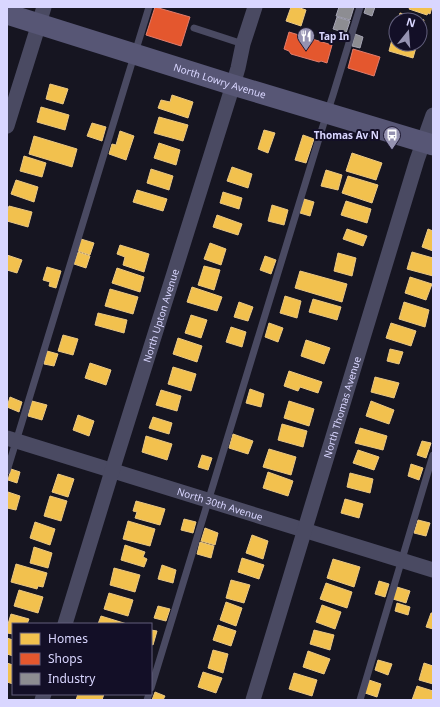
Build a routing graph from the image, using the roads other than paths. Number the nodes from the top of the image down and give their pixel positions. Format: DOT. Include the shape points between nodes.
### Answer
graph roads {
  1 [pos="149,7"];
  2 [pos="255,7"];
  3 [pos="360,7"];
  4 [pos="7,14"];
  5 [pos="42,15"];
  6 [pos="194,28"];
  7 [pos="243,44"];
  8 [pos="135,54"];
  9 [pos="233,85"];
  10 [pos="327,113"];
  11 [pos="433,115"];
  12 [pos="7,126"];
  13 [pos="428,144"];
  14 [pos="12,439"];
  15 [pos="433,455"];
  16 [pos="7,471"];
  17 [pos="112,471"];
  18 [pos="208,500"];
  19 [pos="305,530"];
  20 [pos="401,560"];
  21 [pos="433,570"];
  22 [pos="65,623"];
  23 [pos="152,685"];
  24 [pos="253,700"];
  25 [pos="360,700"];
  1 -- 8 [label="lane"];
  2 -- 7 [label="street, North Upton Avenue"];
  3 -- 10 [label="lane"];
  4 -- 5 [label="main road, North Lowry Avenue"];
  5 -- 8 [label="main road, North Lowry Avenue"];
  5 -- 12 [label="street"];
  6 -- 7 [label="lane"];
  7 -- 9 [label="street, North Upton Avenue"];
  8 -- 9 [label="main road, North Lowry Avenue"];
  8 -- 14 [label="lane"];
  9 -- 10 [label="main road, North Lowry Avenue"];
  9 -- 17 [label="street, North Upton Avenue"];
  10 -- 13 [label="main road, North Lowry Avenue"];
  10 -- 18 [label="lane"];
  11 -- 13 [label="street, North Thomas Avenue"];
  13 -- 19 [label="street, North Thomas Avenue" via="417,160"];
  14 -- 16 [label="lane"];
  14 -- 17 [label="street, North 30th Avenue"];
  15 -- 20 [label="lane"];
  17 -- 18 [label="street, North 30th Avenue"];
  17 -- 22 [label="street, North Upton Avenue"];
  18 -- 19 [label="street, North 30th Avenue"];
  18 -- 23 [label="lane"];
  19 -- 20 [label="street, North 30th Avenue"];
  19 -- 24 [label="street, North Thomas Avenue"];
  20 -- 21 [label="street, North 30th Avenue"];
  20 -- 25 [label="lane"];
}
